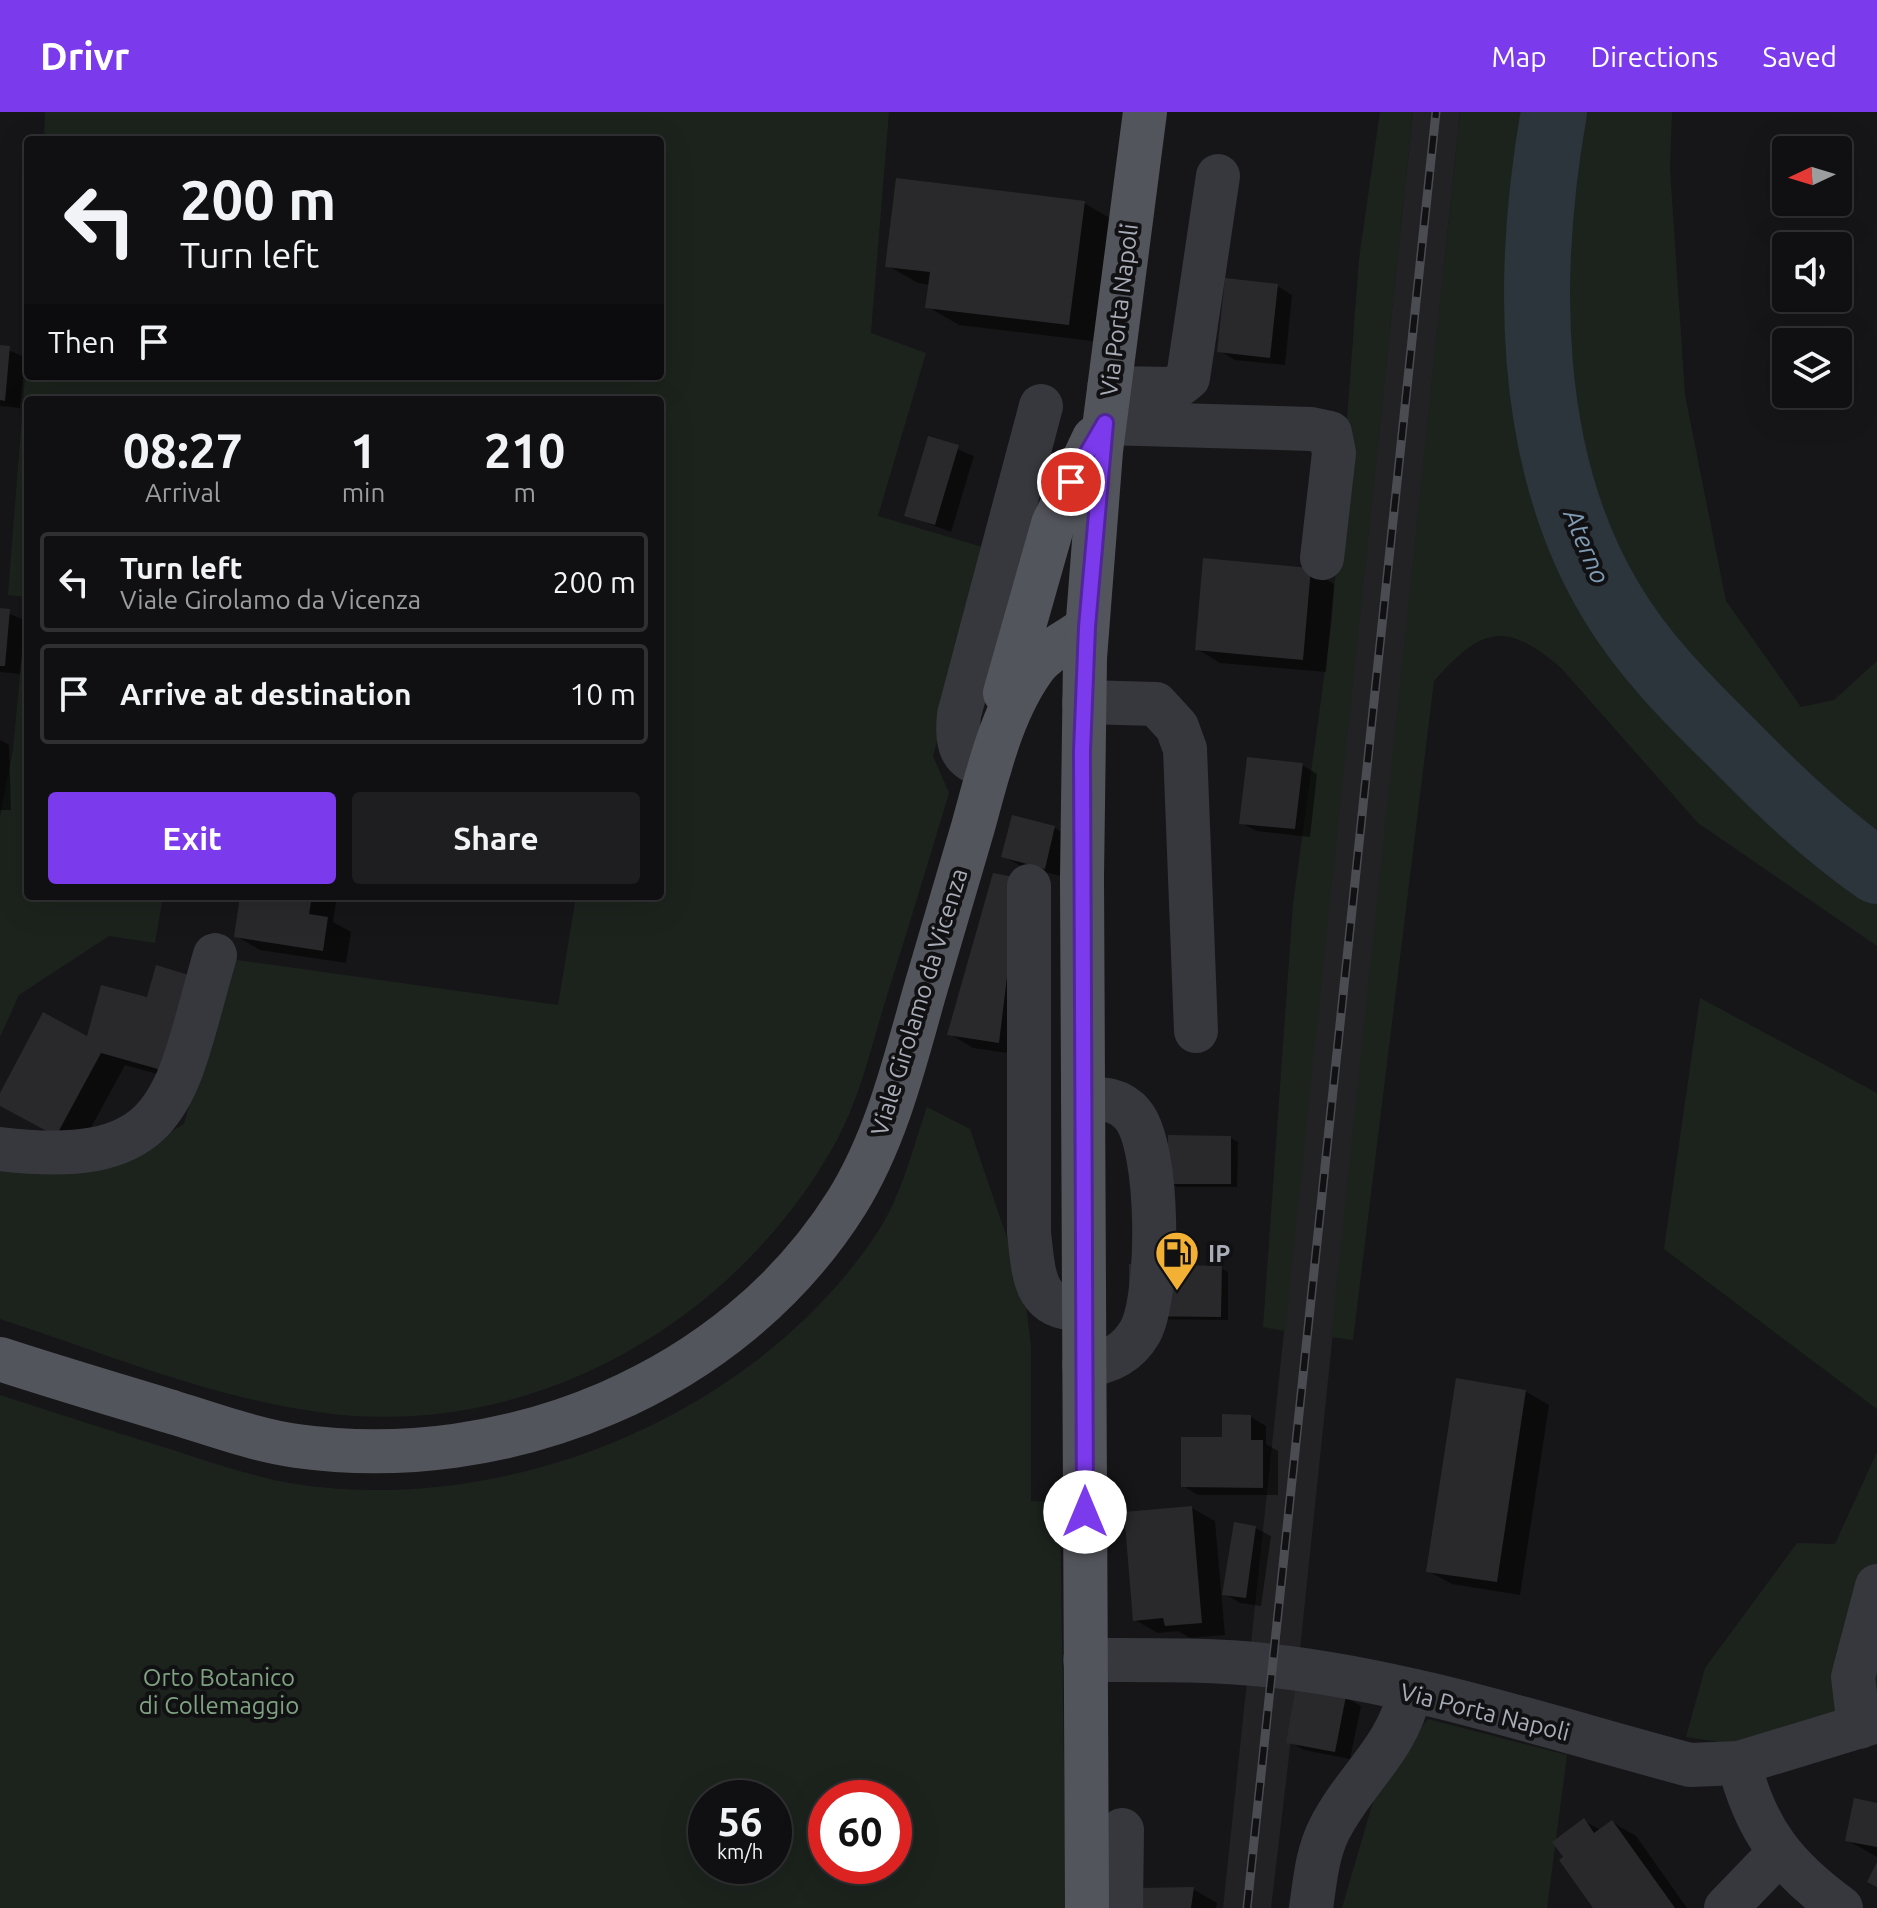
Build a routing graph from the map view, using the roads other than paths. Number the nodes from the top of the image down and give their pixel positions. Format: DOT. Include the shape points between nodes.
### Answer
graph roads {
  1 [pos="1145,112"];
  2 [pos="1156,112"];
  3 [pos="1140,155"];
  4 [pos="1218,176"];
  5 [pos="1107,405"];
  6 [pos="1041,406"];
  7 [pos="1322,558"];
  8 [pos="1087,627"];
  9 [pos="1023,629"];
  10 [pos="1029,676"];
  11 [pos="1084,702"];
  12 [pos="990,767"];
  13 [pos="1029,886"];
  14 [pos="215,955"];
  15 [pos="1196,1031"];
  16 [pos="1083,1099"];
  17 [pos="0,1149"];
  18 [pos="1084,1309"];
  19 [pos="0,1359"];
  20 [pos="1084,1365"];
  21 [pos="1877,1586"];
  22 [pos="1085,1660"];
  23 [pos="1410,1692"];
  24 [pos="1868,1724"];
  25 [pos="1739,1763"];
  26 [pos="1118,1830"];
  27 [pos="1779,1853"];
  28 [pos="1087,1908"];
  29 [pos="1121,1908"];
  30 [pos="1311,1908"];
  31 [pos="1726,1908"];
  32 [pos="1841,1908"];
  1 -- 3 [label="main road, Via Porta Napoli"];
  2 -- 3 [label="street"];
  3 -- 5 [label="main road, Via Porta Napoli"];
  4 -- 5 [label="street" via="1188,378 1174,389"];
  5 -- 7 [label="street" via="1330,433 1334,453"];
  5 -- 8 [label="main road, Via Porta Napoli"];
  5 -- 9 [label="main road, Viale Girolamo da Vicenza" via="1061,503"];
  6 -- 12 [label="street" via="959,715 959,748 966,759"];
  8 -- 9 [label="main road" via="1054,606 1035,612"];
  8 -- 10 [label="main road, Viale Girolamo da Vicenza" via="1047,654"];
  8 -- 11 [label="main road, Via Porta Napoli"];
  9 -- 12 [label="main road, Viale Girolamo da Vicenza"];
  10 -- 11 [label="main road" via="1058,669 1074,682"];
  10 -- 12 [label="main road, Viale Girolamo da Vicenza"];
  11 -- 15 [label="street" via="1156,704 1177,727 1185,749"];
  11 -- 16 [label="main road, Via Porta Napoli"];
  12 -- 19 [label="main road, Viale Girolamo da Vicenza" via="887,1117 849,1199 800,1266 768,1297 728,1332 656,1379 581,1415 520,1436 428,1450 348,1451 250,1436"];
  13 -- 18 [label="street" via="1033,1267 1049,1303"];
  14 -- 17 [label="street" via="178,1084 146,1127 129,1139 85,1150"];
  16 -- 18 [label="main road, Via Porta Napoli"];
  16 -- 20 [label="street" via="1112,1101 1134,1116 1145,1137 1153,1194 1151,1290 1143,1326 1117,1357"];
  18 -- 20 [label="main road, Via Porta Napoli"];
  20 -- 22 [label="main road, Via Porta Napoli"];
  21 -- 24 [label="street" via="1853,1677"];
  22 -- 23 [label="street, Via Porta Napoli" via="1273,1666"];
  22 -- 26 [label="main road, Via Porta Napoli"];
  23 -- 25 [label="street, Via Porta Napoli" via="1690,1765"];
  23 -- 30 [label="street" via="1395,1735 1329,1829"];
  24 -- 25 [label="street, Via Porta Napoli"];
  25 -- 27 [label="street" via="1759,1822"];
  26 -- 28 [label="main road, Via Porta Napoli"];
  26 -- 29 [label="street"];
  27 -- 31 [label="street"];
  27 -- 32 [label="street"];
}
